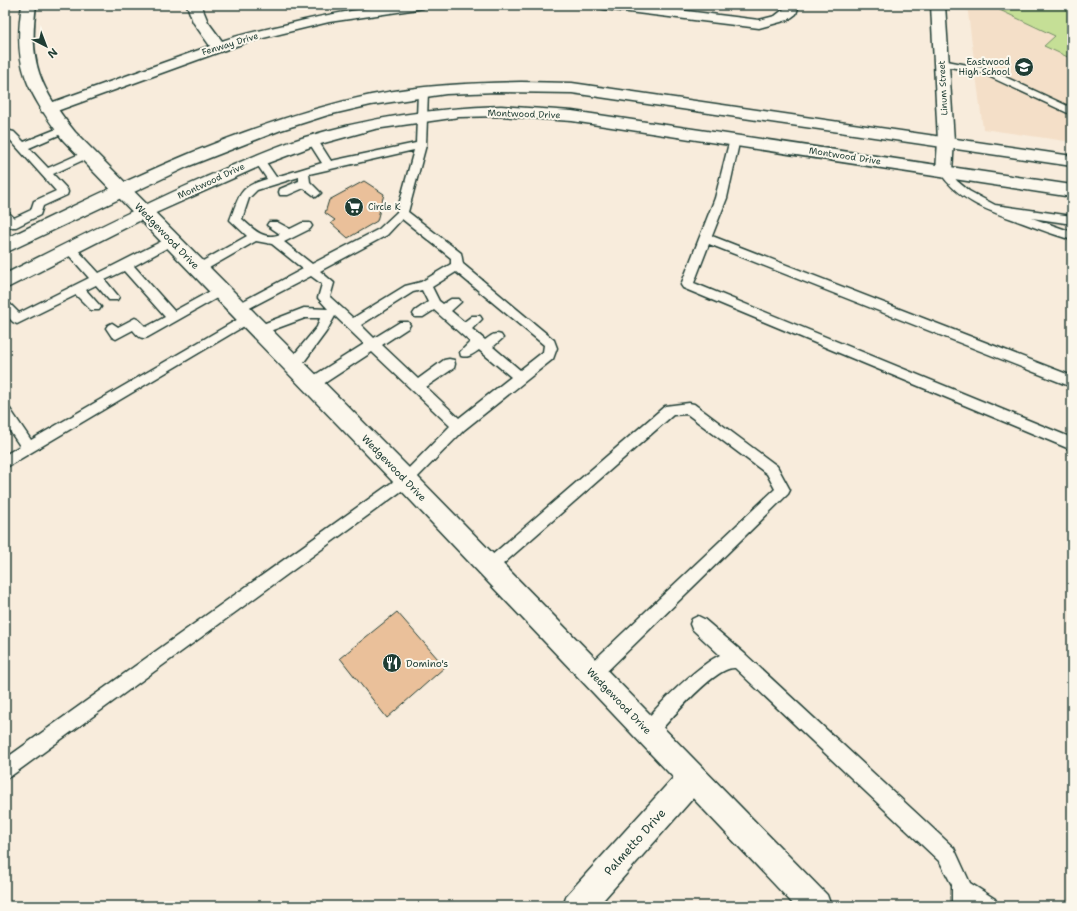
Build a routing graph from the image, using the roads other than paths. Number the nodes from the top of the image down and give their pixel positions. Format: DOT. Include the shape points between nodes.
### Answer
graph roads {
  1 [pos="29,5"];
  2 [pos="194,5"];
  3 [pos="418,5"];
  4 [pos="604,5"];
  5 [pos="792,5"];
  6 [pos="938,5"];
  7 [pos="218,46"];
  8 [pos="942,63"];
  9 [pos="423,92"];
  10 [pos="48,109"];
  11 [pos="1072,112"];
  12 [pos="423,116"];
  13 [pos="64,129"];
  14 [pos="10,134"];
  15 [pos="736,139"];
  16 [pos="313,141"];
  17 [pos="946,141"];
  18 [pos="421,145"];
  19 [pos="22,147"];
  20 [pos="88,154"];
  21 [pos="259,160"];
  22 [pos="1072,160"];
  23 [pos="328,165"];
  24 [pos="944,170"];
  25 [pos="46,173"];
  26 [pos="304,178"];
  27 [pos="274,181"];
  28 [pos="124,189"];
  29 [pos="1072,191"];
  30 [pos="284,192"];
  31 [pos="316,193"];
  32 [pos="993,208"];
  33 [pos="143,212"];
  34 [pos="402,213"];
  35 [pos="8,220"];
  36 [pos="1072,220"];
  37 [pos="273,225"];
  38 [pos="306,226"];
  39 [pos="288,234"];
  40 [pos="1072,236"];
  41 [pos="255,237"];
  42 [pos="705,238"];
  43 [pos="23,239"];
  44 [pos="172,240"];
  45 [pos="275,241"];
  46 [pos="5,248"];
  47 [pos="70,249"];
  48 [pos="126,264"];
  49 [pos="457,266"];
  50 [pos="198,269"];
  51 [pos="311,270"];
  52 [pos="97,279"];
  53 [pos="5,282"];
  54 [pos="425,285"];
  55 [pos="78,289"];
  56 [pos="220,291"];
  57 [pos="113,297"];
  58 [pos="455,302"];
  59 [pos="5,306"];
  60 [pos="94,307"];
  61 [pos="439,307"];
  62 [pos="332,312"];
  63 [pos="420,314"];
  64 [pos="173,318"];
  65 [pos="476,319"];
  66 [pos="248,320"];
  67 [pos="352,325"];
  68 [pos="404,325"];
  69 [pos="112,328"];
  70 [pos="464,328"];
  71 [pos="497,338"];
  72 [pos="373,345"];
  73 [pos="482,345"];
  74 [pos="466,352"];
  75 [pos="449,364"];
  76 [pos="293,366"];
  77 [pos="520,378"];
  78 [pos="1072,382"];
  79 [pos="312,384"];
  80 [pos="417,386"];
  81 [pos="5,413"];
  82 [pos="459,426"];
  83 [pos="1072,444"];
  84 [pos="29,448"];
  85 [pos="5,462"];
  86 [pos="406,480"];
  87 [pos="489,567"];
  88 [pos="698,624"];
  89 [pos="735,658"];
  90 [pos="592,674"];
  91 [pos="648,732"];
  92 [pos="5,770"];
  93 [pos="692,778"];
  94 [pos="963,898"];
  95 [pos="578,906"];
  96 [pos="816,906"];
  97 [pos="988,906"];
  1 -- 10 [label="street, Wedgewood Drive" via="24,27 25,54 30,74"];
  2 -- 7 [label="street" via="197,17"];
  3 -- 7 [label="street, Fenway Drive" via="297,24"];
  4 -- 5 [label="street" via="759,24 784,17 791,11"];
  6 -- 8 [label="street, Linum Street"];
  7 -- 10 [label="street, Fenway Drive"];
  8 -- 11 [label="lane" via="985,71"];
  8 -- 17 [label="street, Linum Street"];
  9 -- 12 [label="lane"];
  9 -- 17 [label="street" via="490,86 572,88"];
  9 -- 28 [label="street" via="370,100 263,131"];
  10 -- 13 [label="street, Wedgewood Drive"];
  12 -- 15 [label="street, Montwood Drive" via="458,112 544,113"];
  12 -- 16 [label="street, Montwood Drive" via="374,124"];
  12 -- 18 [label="lane"];
  13 -- 19 [label="lane"];
  13 -- 20 [label="street, Wedgewood Drive"];
  14 -- 19 [label="lane"];
  15 -- 24 [label="street, Montwood Drive"];
  15 -- 42 [label="lane" via="721,198"];
  16 -- 21 [label="street, Montwood Drive"];
  16 -- 23 [label="lane"];
  17 -- 22 [label="street"];
  17 -- 24 [label="street, Linum Street"];
  18 -- 23 [label="lane"];
  18 -- 34 [label="lane"];
  19 -- 25 [label="lane"];
  20 -- 25 [label="lane"];
  20 -- 28 [label="street, Wedgewood Drive"];
  21 -- 27 [label="lane"];
  21 -- 33 [label="street, Montwood Drive"];
  23 -- 26 [label="lane"];
  24 -- 29 [label="street, Montwood Drive"];
  24 -- 32 [label="lane" via="963,194 977,203"];
  25 -- 35 [label="lane" via="63,192 38,204 36,212"];
  26 -- 27 [label="lane"];
  26 -- 30 [label="lane"];
  26 -- 31 [label="lane"];
  27 -- 41 [label="lane" via="253,187 244,197 236,220"];
  28 -- 33 [label="street, Wedgewood Drive"];
  28 -- 43 [label="street"];
  32 -- 36 [label="lane"];
  32 -- 40 [label="lane"];
  33 -- 44 [label="street, Wedgewood Drive"];
  33 -- 47 [label="street, Montwood Drive"];
  34 -- 49 [label="lane" via="457,256"];
  34 -- 51 [label="lane" via="382,232"];
  35 -- 43 [label="lane"];
  37 -- 39 [label="lane"];
  38 -- 39 [label="lane"];
  39 -- 45 [label="lane"];
  41 -- 45 [label="lane"];
  41 -- 50 [label="lane"];
  42 -- 78 [label="lane"];
  42 -- 83 [label="lane" via="687,285"];
  43 -- 46 [label="street"];
  44 -- 48 [label="lane"];
  44 -- 50 [label="street, Wedgewood Drive"];
  45 -- 51 [label="lane"];
  47 -- 52 [label="lane"];
  47 -- 53 [label="street, Montwood Drive"];
  48 -- 52 [label="lane"];
  48 -- 64 [label="lane"];
  49 -- 54 [label="lane"];
  49 -- 77 [label="lane" via="475,289 518,323 550,343 548,355"];
  50 -- 56 [label="street, Wedgewood Drive"];
  51 -- 62 [label="lane" via="328,283 324,298"];
  51 -- 66 [label="lane"];
  52 -- 55 [label="lane"];
  52 -- 57 [label="lane"];
  54 -- 61 [label="lane"];
  54 -- 67 [label="lane" via="409,289"];
  55 -- 59 [label="lane" via="17,319"];
  55 -- 60 [label="lane"];
  56 -- 64 [label="lane"];
  56 -- 66 [label="street, Wedgewood Drive"];
  58 -- 61 [label="lane"];
  61 -- 63 [label="lane"];
  61 -- 70 [label="lane"];
  62 -- 66 [label="lane"];
  62 -- 67 [label="lane"];
  62 -- 76 [label="lane"];
  64 -- 69 [label="lane" via="144,334 133,321 116,334"];
  65 -- 70 [label="lane"];
  66 -- 76 [label="street, Wedgewood Drive"];
  66 -- 84 [label="lane"];
  67 -- 72 [label="lane"];
  68 -- 72 [label="lane"];
  70 -- 73 [label="lane"];
  71 -- 73 [label="lane"];
  72 -- 79 [label="lane"];
  72 -- 80 [label="lane"];
  73 -- 74 [label="lane"];
  73 -- 77 [label="lane"];
  75 -- 80 [label="lane"];
  76 -- 79 [label="street, Wedgewood Drive"];
  77 -- 82 [label="lane"];
  79 -- 86 [label="street, Wedgewood Drive"];
  80 -- 82 [label="lane"];
  81 -- 84 [label="lane"];
  82 -- 86 [label="lane"];
  84 -- 85 [label="lane"];
  86 -- 87 [label="street, Wedgewood Drive"];
  86 -- 92 [label="lane"];
  87 -- 90 [label="street, Wedgewood Drive"];
  87 -- 90 [label="lane" via="670,410 689,408 772,470 783,490"];
  88 -- 89 [label="lane"];
  89 -- 91 [label="lane" via="728,659 704,674"];
  89 -- 94 [label="lane" via="947,855 958,873"];
  90 -- 91 [label="street, Wedgewood Drive"];
  91 -- 93 [label="street, Wedgewood Drive"];
  93 -- 95 [label="street, Palmetto Drive"];
  93 -- 96 [label="street, Wedgewood Drive"];
  94 -- 97 [label="lane"];
}
